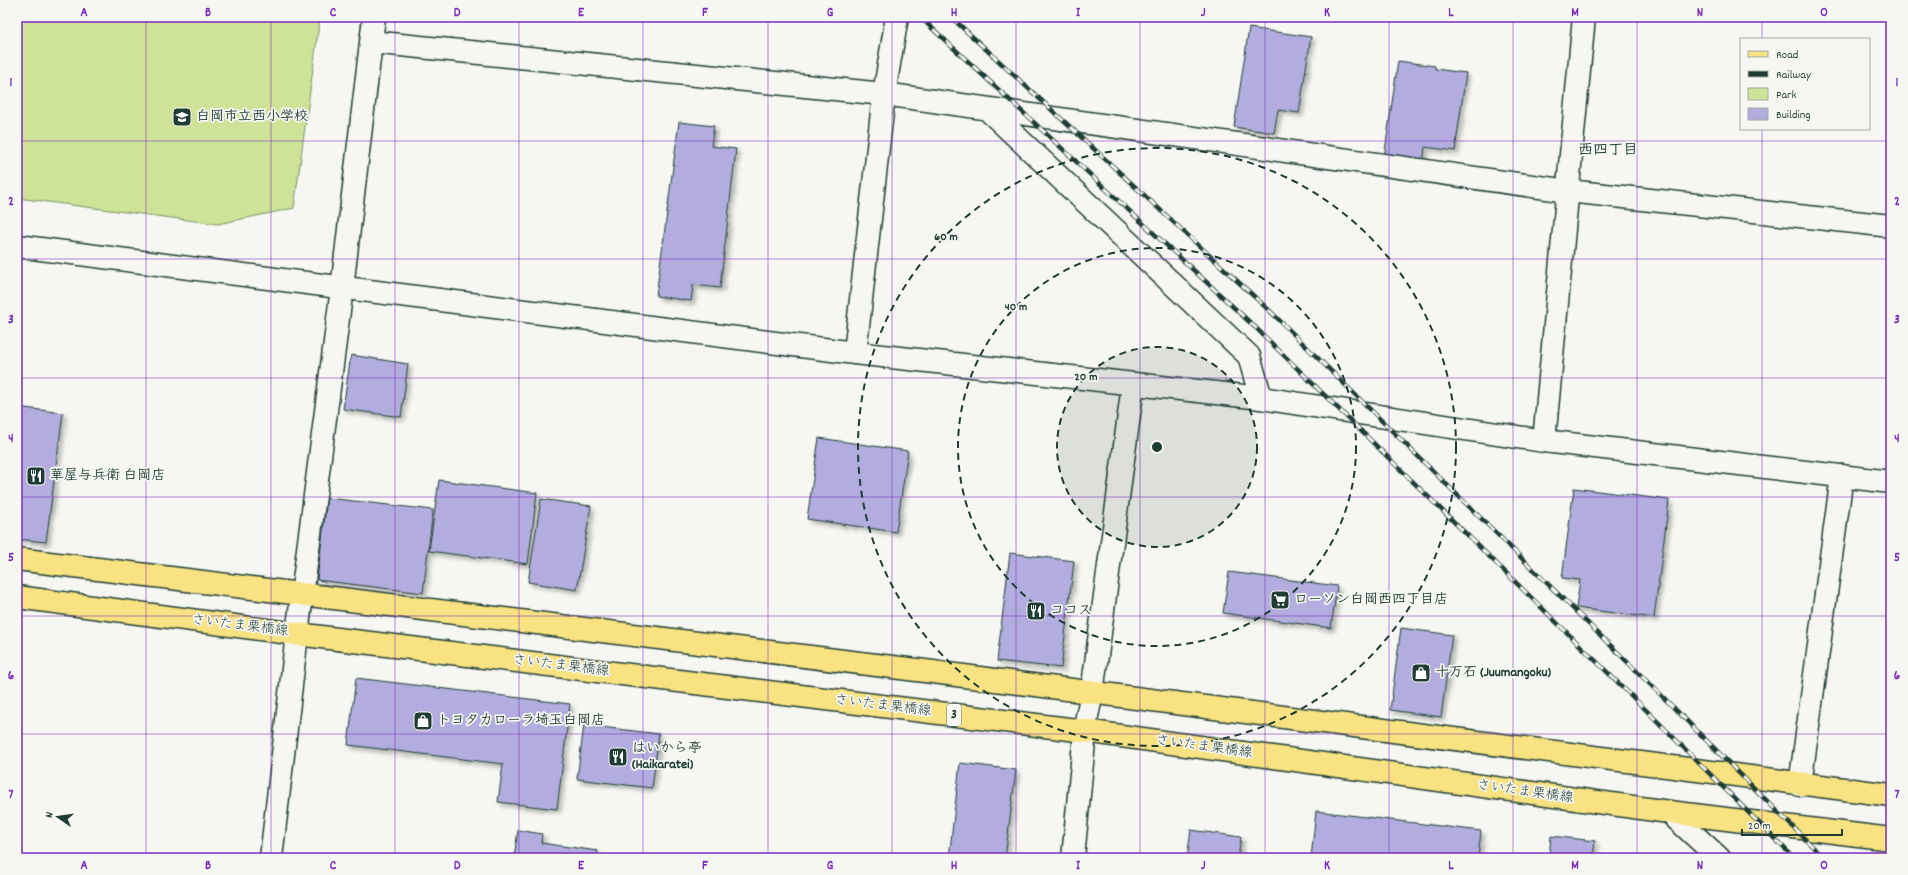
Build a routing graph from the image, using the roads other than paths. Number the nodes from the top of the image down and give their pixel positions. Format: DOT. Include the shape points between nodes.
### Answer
graph roads {
  1 [pos="374,17"];
  2 [pos="1584,17"];
  3 [pos="893,19"];
  4 [pos="371,42"];
  5 [pos="884,94"];
  6 [pos="987,109"];
  7 [pos="1568,191"];
  8 [pos="1891,226"];
  9 [pos="17,246"];
  10 [pos="342,288"];
  11 [pos="855,353"];
  12 [pos="1133,385"];
  13 [pos="1261,398"];
  14 [pos="1544,441"];
  15 [pos="1842,476"];
  16 [pos="1891,482"];
  17 [pos="17,559"];
  18 [pos="303,595"];
  19 [pos="17,597"];
  20 [pos="297,634"];
  21 [pos="1092,693"];
  22 [pos="1085,731"];
  23 [pos="1800,785"];
  24 [pos="1891,796"];
  25 [pos="1669,812"];
  26 [pos="1891,839"];
  27 [pos="271,858"];
  28 [pos="1073,858"];
  29 [pos="1719,858"];
  1 -- 4 [label="street"];
  2 -- 7 [label="street"];
  3 -- 5 [label="street"];
  4 -- 5 [label="street"];
  4 -- 10 [label="street"];
  5 -- 6 [label="street"];
  5 -- 11 [label="street"];
  6 -- 7 [label="street"];
  6 -- 13 [label="street" via="1249,356"];
  7 -- 8 [label="street"];
  7 -- 14 [label="street"];
  9 -- 10 [label="street"];
  10 -- 11 [label="street"];
  10 -- 18 [label="street"];
  11 -- 12 [label="street"];
  12 -- 13 [label="street"];
  12 -- 21 [label="street"];
  13 -- 14 [label="street"];
  14 -- 15 [label="street"];
  15 -- 16 [label="street"];
  15 -- 23 [label="street"];
  17 -- 18 [label="main road"];
  18 -- 20 [label="street"];
  18 -- 21 [label="main road"];
  19 -- 20 [label="main road, さいたま栗橋線 / 3"];
  20 -- 22 [label="main road, さいたま栗橋線 / 3"];
  20 -- 27 [label="street"];
  21 -- 22 [label="street"];
  21 -- 23 [label="main road"];
  22 -- 25 [label="main road, さいたま栗橋線 / 3"];
  22 -- 28 [label="street"];
  23 -- 24 [label="main road"];
  25 -- 26 [label="main road, さいたま栗橋線 / 3"];
  25 -- 29 [label="street"];
}
